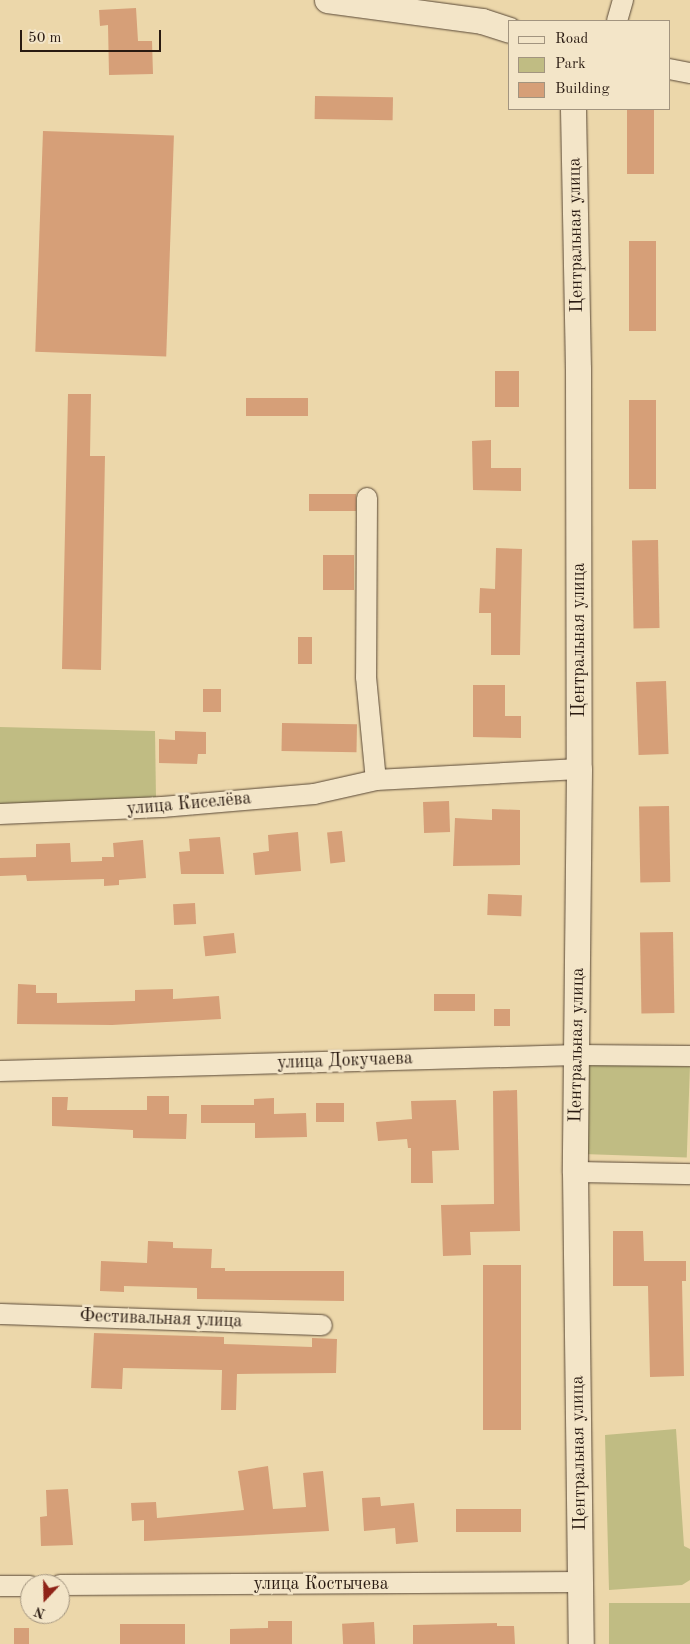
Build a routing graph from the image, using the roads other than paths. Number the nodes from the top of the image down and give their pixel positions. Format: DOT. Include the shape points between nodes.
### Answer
graph roads {
  1 [pos="327,0"];
  2 [pos="623,0"];
  3 [pos="617,20"];
  4 [pos="508,30"];
  5 [pos="670,70"];
  6 [pos="690,73"];
  7 [pos="574,110"];
  8 [pos="367,498"];
  9 [pos="579,769"];
  10 [pos="376,780"];
  11 [pos="0,814"];
  12 [pos="577,1054"];
  13 [pos="690,1056"];
  14 [pos="0,1071"];
  15 [pos="575,1172"];
  16 [pos="690,1174"];
  17 [pos="0,1314"];
  18 [pos="322,1325"];
  19 [pos="581,1582"];
  20 [pos="70,1585"];
  21 [pos="0,1586"];
  22 [pos="20,1586"];
  23 [pos="581,1644"];
  1 -- 4 [label="street" via="482,21"];
  2 -- 3 [label="street"];
  5 -- 6 [label="street"];
  7 -- 9 [label="street, Центральная улица"];
  8 -- 10 [label="street" via="366,677"];
  9 -- 10 [label="street, улица Киселёва"];
  9 -- 12 [label="street, Центральная улица"];
  10 -- 11 [label="street, улица Киселёва" via="304,794 118,810"];
  12 -- 13 [label="street, улица Докучаева"];
  12 -- 14 [label="street, улица Докучаева"];
  12 -- 15 [label="street, Центральная улица"];
  15 -- 16 [label="street"];
  15 -- 19 [label="street, Центральная улица"];
  17 -- 18 [label="street, Фестивальная улица"];
  19 -- 20 [label="street, улица Костычева"];
  19 -- 23 [label="street, Центральная улица"];
  21 -- 22 [label="street"];
}
